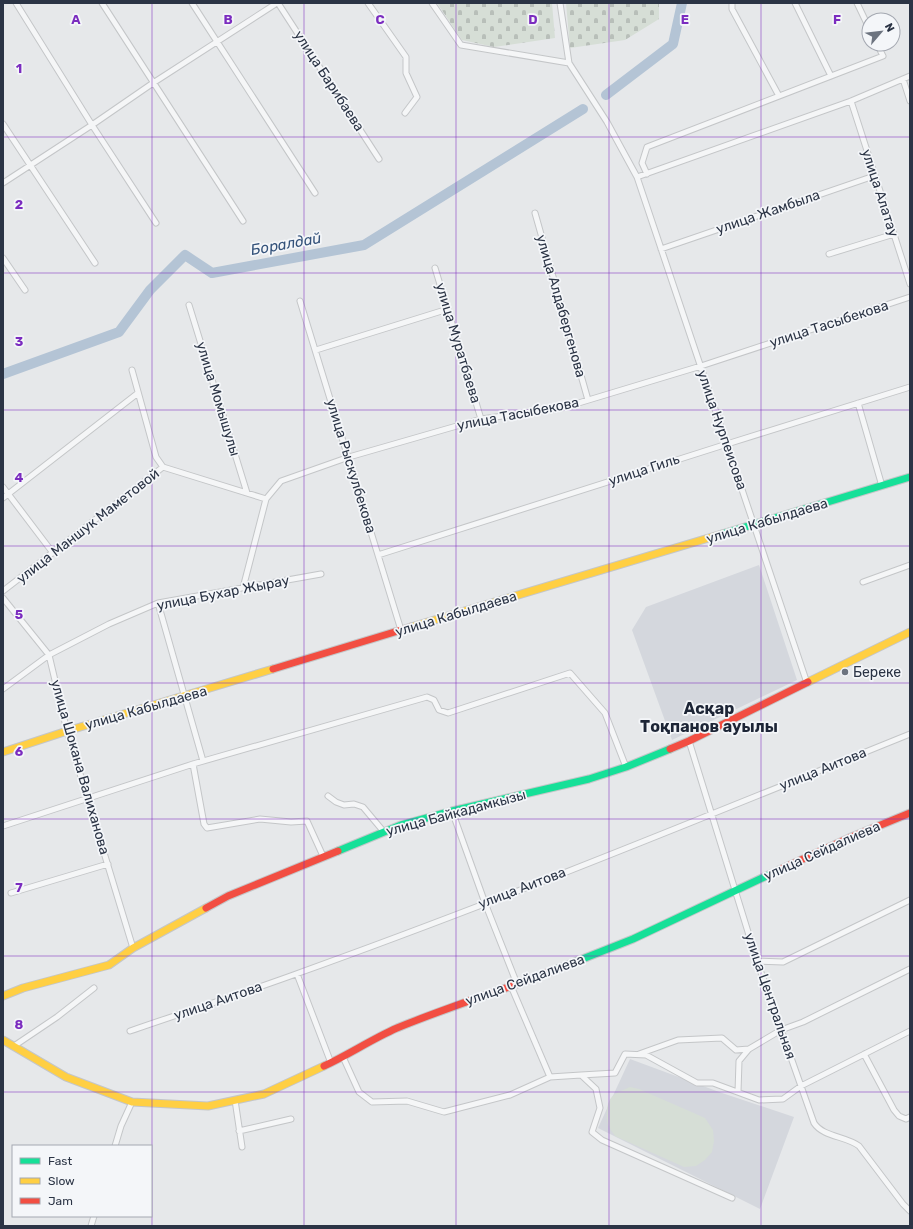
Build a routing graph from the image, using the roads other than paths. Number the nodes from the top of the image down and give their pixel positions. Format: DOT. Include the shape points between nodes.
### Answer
graph roads {
  1 [pos="16,3"];
  2 [pos="102,3"];
  3 [pos="192,3"];
  4 [pos="278,3"];
  5 [pos="368,3"];
  6 [pos="432,3"];
  7 [pos="560,3"];
  8 [pos="732,3"];
  9 [pos="795,3"];
  10 [pos="856,3"];
  11 [pos="861,13"];
  12 [pos="217,42"];
  13 [pos="881,52"];
  14 [pos="569,63"];
  15 [pos="831,76"];
  16 [pos="910,76"];
  17 [pos="903,79"];
  18 [pos="153,83"];
  19 [pos="779,96"];
  20 [pos="910,101"];
  21 [pos="851,102"];
  22 [pos="405,113"];
  23 [pos="3,124"];
  24 [pos="92,125"];
  25 [pos="379,159"];
  26 [pos="30,166"];
  27 [pos="647,174"];
  28 [pos="874,176"];
  29 [pos="637,177"];
  30 [pos="3,183"];
  31 [pos="315,193"];
  32 [pos="535,212"];
  33 [pos="243,221"];
  34 [pos="156,223"];
  35 [pos="894,234"];
  36 [pos="661,249"];
  37 [pos="829,254"];
  38 [pos="3,258"];
  39 [pos="95,263"];
  40 [pos="435,268"];
  41 [pos="910,284"];
  42 [pos="25,290"];
  43 [pos="910,297"];
  44 [pos="300,301"];
  45 [pos="189,306"];
  46 [pos="448,309"];
  47 [pos="316,350"];
  48 [pos="701,366"];
  49 [pos="132,370"];
  50 [pos="910,387"];
  51 [pos="138,393"];
  52 [pos="588,400"];
  53 [pos="858,403"];
  54 [pos="481,419"];
  55 [pos="727,444"];
  56 [pos="349,457"];
  57 [pos="164,467"];
  58 [pos="910,477"];
  59 [pos="882,486"];
  60 [pos="3,487"];
  61 [pos="246,493"];
  62 [pos="8,494"];
  63 [pos="3,498"];
  64 [pos="266,499"];
  65 [pos="754,525"];
  66 [pos="53,553"];
  67 [pos="378,555"];
  68 [pos="910,565"];
  69 [pos="321,574"];
  70 [pos="863,582"];
  71 [pos="243,588"];
  72 [pos="3,591"];
  73 [pos="3,598"];
  74 [pos="158,603"];
  75 [pos="401,630"];
  76 [pos="910,632"];
  77 [pos="49,655"];
  78 [pos="807,683"];
  79 [pos="3,690"];
  80 [pos="185,696"];
  81 [pos="67,731"];
  82 [pos="910,734"];
  83 [pos="689,741"];
  84 [pos="3,752"];
  85 [pos="203,761"];
  86 [pos="192,764"];
  87 [pos="626,767"];
  88 [pos="328,796"];
  89 [pos="86,798"];
  90 [pos="452,811"];
  91 [pos="910,813"];
  92 [pos="712,814"];
  93 [pos="3,826"];
  94 [pos="384,832"];
  95 [pos="323,856"];
  96 [pos="108,864"];
  97 [pos="734,890"];
  98 [pos="11,893"];
  99 [pos="910,900"];
  100 [pos="485,903"];
  101 [pos="133,948"];
  102 [pos="757,961"];
  103 [pos="910,969"];
  104 [pos="297,974"];
  105 [pos="514,985"];
  106 [pos="94,988"];
  107 [pos="3,996"];
  108 [pos="781,1030"];
  109 [pos="130,1031"];
  110 [pos="910,1031"];
  111 [pos="3,1040"];
  112 [pos="14,1046"];
  113 [pos="749,1049"];
  114 [pos="637,1054"];
  115 [pos="864,1054"];
  116 [pos="343,1057"];
  117 [pos="331,1063"];
  118 [pos="581,1075"];
  119 [pos="550,1078"];
  120 [pos="801,1086"];
  121 [pos="738,1092"];
  122 [pos="235,1100"];
  123 [pos="132,1102"];
  124 [pos="908,1118"];
  125 [pos="291,1119"];
  126 [pos="239,1131"];
  127 [pos="115,1145"];
  128 [pos="242,1147"];
  129 [pos="732,1198"];
  130 [pos="910,1211"];
  1 -- 24 [label="street"];
  2 -- 18 [label="street"];
  3 -- 12 [label="street"];
  4 -- 12 [label="street"];
  4 -- 25 [label="street, улица Барибаева"];
  5 -- 22 [label="street" via="406,57 406,73 417,97"];
  6 -- 14 [label="street" via="461,45"];
  7 -- 14 [label="street"];
  8 -- 19 [label="street" via="732,9"];
  9 -- 15 [label="street"];
  10 -- 11 [label="street"];
  12 -- 18 [label="street"];
  12 -- 31 [label="street"];
  13 -- 15 [label="street" via="883,56"];
  14 -- 29 [label="street, улица Нурпеисова" via="607,122"];
  15 -- 19 [label="street"];
  16 -- 17 [label="street"];
  17 -- 20 [label="street"];
  17 -- 21 [label="street"];
  18 -- 24 [label="street"];
  18 -- 33 [label="street"];
  19 -- 27 [label="street" via="647,147 642,163"];
  21 -- 27 [label="street"];
  21 -- 28 [label="street, улица Алатау"];
  23 -- 26 [label="street"];
  24 -- 26 [label="street"];
  24 -- 34 [label="street"];
  26 -- 30 [label="street"];
  26 -- 39 [label="street"];
  27 -- 29 [label="street"];
  28 -- 35 [label="street, улица Алатау"];
  28 -- 36 [label="street, улица Жамбыла"];
  29 -- 36 [label="street, улица Нурпеисова"];
  32 -- 52 [label="street, улица Алдабергенова"];
  35 -- 37 [label="street"];
  35 -- 41 [label="street, улица Алатау"];
  36 -- 48 [label="street, улица Нурпеисова"];
  38 -- 42 [label="street"];
  40 -- 46 [label="street, улица Муратбаева"];
  43 -- 48 [label="street, улица Тасыбекова"];
  44 -- 47 [label="street, улица Рыскулбекова"];
  45 -- 61 [label="street, улица Момышулы"];
  46 -- 47 [label="street"];
  46 -- 54 [label="street, улица Муратбаева"];
  47 -- 56 [label="street, улица Рыскулбекова"];
  48 -- 52 [label="street, улица Тасыбекова"];
  48 -- 55 [label="street, улица Нурпеисова"];
  49 -- 51 [label="street"];
  50 -- 53 [label="street, улица Гиль"];
  51 -- 57 [label="street" via="156,457"];
  51 -- 62 [label="street"];
  52 -- 54 [label="street, улица Тасыбекова" via="562,408"];
  53 -- 55 [label="street, улица Гиль"];
  53 -- 59 [label="street"];
  54 -- 56 [label="street, улица Тасыбекова"];
  55 -- 65 [label="street, улица Нурпеисова"];
  55 -- 67 [label="street, улица Гиль"];
  56 -- 64 [label="street, улица Тасыбекова" via="281,481"];
  56 -- 67 [label="street, улица Рыскулбекова"];
  57 -- 61 [label="street, улица Маншук Маметовой"];
  57 -- 66 [label="street, улица Маншук Маметовой"];
  58 -- 59 [label="street, улица Кабылдаева"];
  59 -- 65 [label="street, улица Кабылдаева"];
  60 -- 62 [label="street"];
  61 -- 64 [label="street, улица Маншук Маметовой"];
  62 -- 63 [label="street"];
  62 -- 66 [label="street"];
  64 -- 71 [label="street, улица Тасыбекова"];
  65 -- 75 [label="street, улица Кабылдаева"];
  65 -- 78 [label="street, улица Нурпеисова"];
  66 -- 72 [label="street, улица Маншук Маметовой"];
  67 -- 75 [label="street, улица Рыскулбекова"];
  68 -- 70 [label="street"];
  69 -- 71 [label="street, улица Бухар Жырау"];
  71 -- 74 [label="street, улица Бухар Жырау"];
  73 -- 77 [label="street, улица Шокана Валиханова"];
  74 -- 77 [label="street, улица Бухар Жырау" via="109,624"];
  74 -- 80 [label="street"];
  75 -- 80 [label="street, улица Кабылдаева"];
  76 -- 78 [label="street, улица Байкадамкызы"];
  77 -- 79 [label="street, улица Бухар Жырау"];
  77 -- 81 [label="street, улица Шокана Валиханова"];
  78 -- 83 [label="street, улица Байкадамкызы"];
  80 -- 81 [label="street, улица Кабылдаева"];
  80 -- 85 [label="street"];
  81 -- 84 [label="street, улица Кабылдаева"];
  81 -- 89 [label="street, улица Шокана Валиханова"];
  82 -- 92 [label="street, улица Аитова"];
  83 -- 87 [label="street, улица Байкадамкызы"];
  83 -- 92 [label="street, улица Центральная"];
  85 -- 86 [label="street"];
  85 -- 87 [label="street" via="427,697 434,700 439,710 448,713 570,674 605,713"];
  86 -- 89 [label="street"];
  86 -- 95 [label="street" via="204,824 207,828 260,819 307,821"];
  87 -- 90 [label="street, улица Байкадамкызы" via="589,779"];
  88 -- 94 [label="street" via="344,805 354,804 363,807"];
  89 -- 93 [label="street"];
  89 -- 96 [label="street, улица Шокана Валиханова"];
  90 -- 94 [label="street, улица Байкадамкызы"];
  90 -- 100 [label="street"];
  91 -- 97 [label="street, улица Сейдалиева"];
  92 -- 97 [label="street, улица Центральная"];
  92 -- 100 [label="street, улица Аитова"];
  94 -- 95 [label="street, улица Байкадамкызы"];
  95 -- 101 [label="street, улица Байкадамкызы" via="228,896"];
  96 -- 98 [label="street"];
  96 -- 101 [label="street, улица Шокана Валиханова"];
  97 -- 102 [label="street, улица Центральная"];
  97 -- 105 [label="street, улица Сейдалиева" via="633,939"];
  99 -- 102 [label="street" via="783,962"];
  100 -- 104 [label="street, улица Аитова"];
  100 -- 105 [label="street"];
  101 -- 107 [label="street, улица Байкадамкызы" via="109,966 23,988"];
  102 -- 108 [label="street, улица Центральная"];
  103 -- 108 [label="street" via="803,1022"];
  104 -- 109 [label="street, улица Аитова"];
  104 -- 117 [label="street"];
  105 -- 116 [label="street, улица Сейдалиева" via="395,1029"];
  105 -- 119 [label="street"];
  106 -- 112 [label="street"];
  108 -- 113 [label="street"];
  108 -- 120 [label="street, улица Центральная"];
  110 -- 115 [label="street"];
  111 -- 112 [label="street, улица Сейдалиева"];
  112 -- 123 [label="street, улица Сейдалиева" via="66,1077"];
  113 -- 114 [label="street" via="736,1050 722,1038 678,1040"];
  113 -- 121 [label="street" via="739,1061"];
  114 -- 118 [label="street" via="625,1054 615,1073"];
  114 -- 121 [label="street" via="646,1055 697,1083 713,1083"];
  115 -- 120 [label="street"];
  115 -- 124 [label="street" via="898,1116"];
  116 -- 117 [label="street, улица Сейдалиева"];
  116 -- 119 [label="street" via="359,1092 372,1102 407,1101 444,1112 510,1095"];
  117 -- 122 [label="street, улица Сейдалиева" via="264,1094"];
  118 -- 119 [label="street"];
  118 -- 129 [label="street" via="596,1089 600,1108 592,1132 602,1140"];
  120 -- 121 [label="street" via="783,1099 759,1100"];
  120 -- 130 [label="street, улица Центральная" via="816,1125 859,1146"];
  122 -- 123 [label="street, улица Сейдалиева" via="208,1106"];
  122 -- 126 [label="street"];
  123 -- 127 [label="street"];
  125 -- 126 [label="street"];
  126 -- 128 [label="street"];
}
